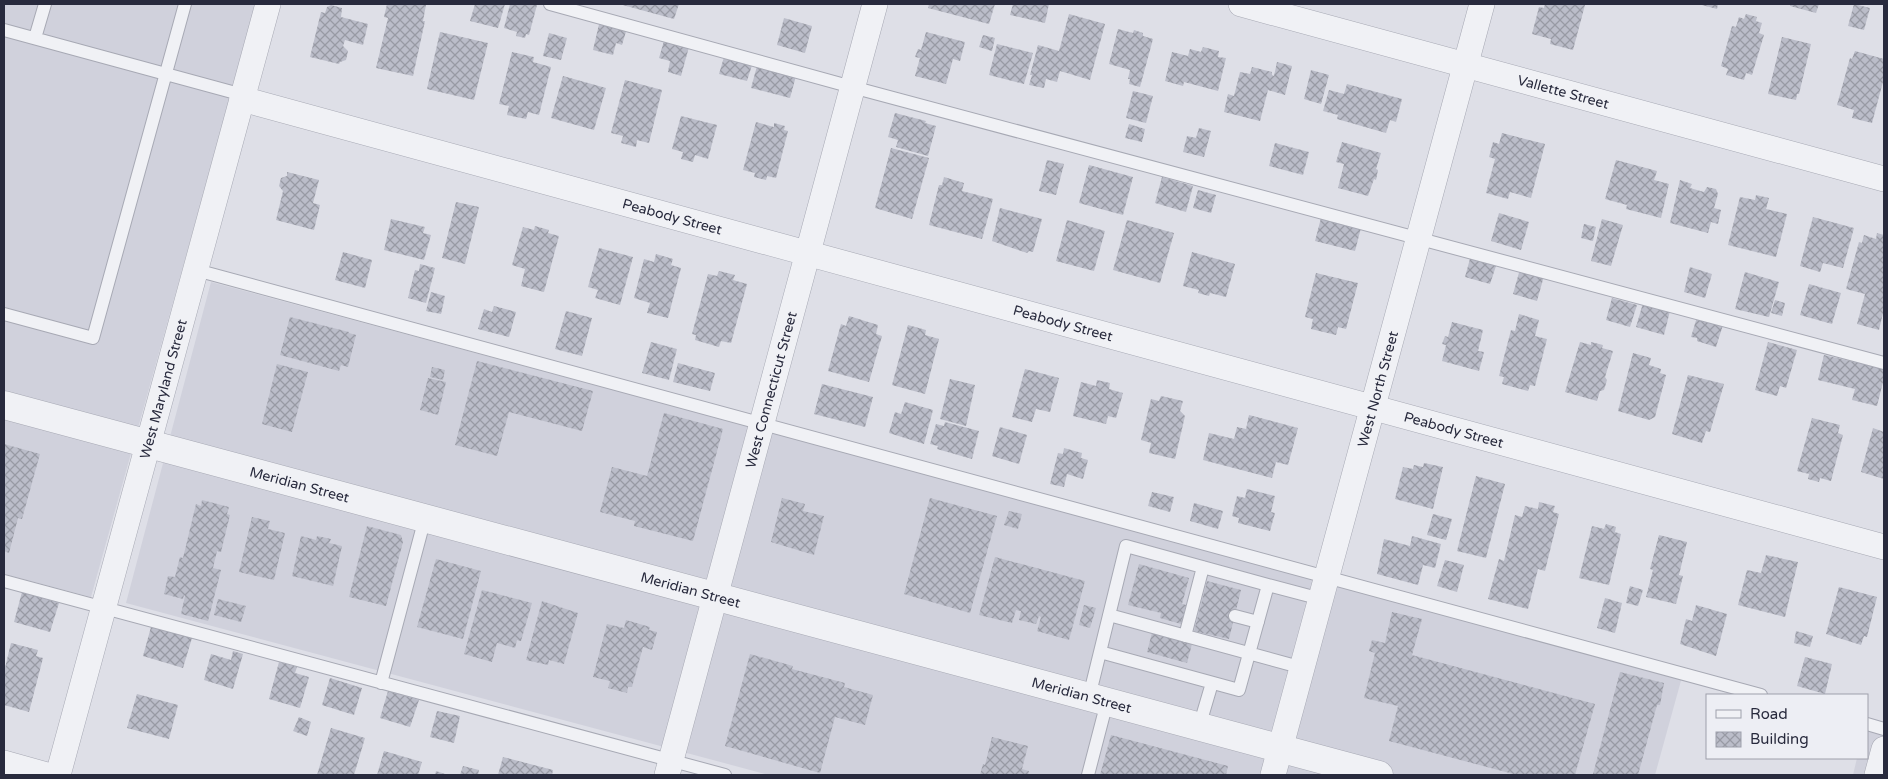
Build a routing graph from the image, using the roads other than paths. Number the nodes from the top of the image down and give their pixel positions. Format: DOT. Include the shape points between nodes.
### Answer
graph roads {
  1 [pos="45,4"];
  2 [pos="185,4"];
  3 [pos="268,4"];
  4 [pos="550,4"];
  5 [pos="875,4"];
  6 [pos="1241,4"];
  7 [pos="1482,4"];
  8 [pos="4,30"];
  9 [pos="35,38"];
  10 [pos="1466,65"];
  11 [pos="166,73"];
  12 [pos="852,87"];
  13 [pos="243,97"];
  14 [pos="1884,179"];
  15 [pos="1419,239"];
  16 [pos="808,253"];
  17 [pos="196,270"];
  18 [pos="4,314"];
  19 [pos="1884,363"];
  20 [pos="4,404"];
  21 [pos="1372,408"];
  22 [pos="762,424"];
  23 [pos="148,444"];
  24 [pos="426,518"];
  25 [pos="1884,547"];
  26 [pos="1203,567"];
  27 [pos="4,581"];
  28 [pos="1268,585"];
  29 [pos="1323,588"];
  30 [pos="715,596"];
  31 [pos="104,608"];
  32 [pos="1109,615"];
  33 [pos="1235,616"];
  34 [pos="1258,622"];
  35 [pos="1185,636"];
  36 [pos="1100,652"];
  37 [pos="1250,653"];
  38 [pos="1303,668"];
  39 [pos="381,683"];
  40 [pos="1212,683"];
  41 [pos="1757,694"];
  42 [pos="1098,699"];
  43 [pos="1868,724"];
  44 [pos="1199,727"];
  45 [pos="1884,729"];
  46 [pos="1280,749"];
  47 [pos="1884,749"];
  48 [pos="4,764"];
  49 [pos="669,768"];
  50 [pos="47,775"];
  51 [pos="58,775"];
  52 [pos="725,775"];
  53 [pos="1088,775"];
  54 [pos="1273,775"];
  55 [pos="1379,775"];
  56 [pos="1877,775"];
  1 -- 9 [label="lane"];
  2 -- 11 [label="lane"];
  3 -- 13 [label="street, West Maryland Street"];
  4 -- 12 [label="lane"];
  5 -- 12 [label="street, West Connecticut Street"];
  6 -- 10 [label="street, Vallette Street"];
  7 -- 10 [label="street, West North Street"];
  8 -- 9 [label="lane"];
  9 -- 11 [label="lane"];
  10 -- 14 [label="street, Vallette Street"];
  10 -- 15 [label="street, West North Street"];
  11 -- 13 [label="lane"];
  11 -- 18 [label="lane" via="94,338"];
  12 -- 15 [label="lane"];
  12 -- 16 [label="street, West Connecticut Street"];
  13 -- 16 [label="street, Peabody Street"];
  13 -- 17 [label="street, West Maryland Street"];
  15 -- 19 [label="lane"];
  15 -- 21 [label="street, West North Street"];
  16 -- 21 [label="street, Peabody Street"];
  16 -- 22 [label="street, West Connecticut Street"];
  17 -- 22 [label="lane"];
  17 -- 23 [label="street, West Maryland Street"];
  20 -- 23 [label="street, Meridian Street"];
  21 -- 25 [label="street, Peabody Street"];
  21 -- 29 [label="street, West North Street"];
  22 -- 29 [label="lane"];
  22 -- 30 [label="street, West Connecticut Street"];
  23 -- 24 [label="street, Meridian Street"];
  23 -- 31 [label="street, West Maryland Street"];
  24 -- 30 [label="street, Meridian Street"];
  24 -- 39 [label="lane"];
  26 -- 28 [label="lane"];
  26 -- 32 [label="lane" via="1126,546"];
  26 -- 35 [label="lane" via="1196,606"];
  27 -- 31 [label="lane"];
  28 -- 29 [label="lane"];
  28 -- 34 [label="lane"];
  29 -- 38 [label="street, West North Street"];
  29 -- 41 [label="lane"];
  30 -- 42 [label="street, Meridian Street"];
  30 -- 49 [label="street, West Connecticut Street"];
  31 -- 39 [label="lane"];
  31 -- 51 [label="street, West Maryland Street"];
  32 -- 35 [label="lane"];
  32 -- 36 [label="lane"];
  33 -- 34 [label="lane"];
  34 -- 37 [label="lane"];
  35 -- 37 [label="lane"];
  36 -- 40 [label="lane"];
  36 -- 42 [label="lane"];
  37 -- 38 [label="lane"];
  37 -- 40 [label="lane" via="1240,690"];
  38 -- 46 [label="street, West North Street"];
  39 -- 49 [label="lane"];
  40 -- 44 [label="lane"];
  42 -- 44 [label="street, Meridian Street"];
  42 -- 53 [label="lane"];
  43 -- 45 [label="lane"];
  44 -- 46 [label="street, Meridian Street"];
  46 -- 54 [label="street, West North Street"];
  46 -- 55 [label="street, Meridian Street"];
  47 -- 56 [label="street"];
  48 -- 50 [label="street"];
  49 -- 52 [label="lane"];
}
